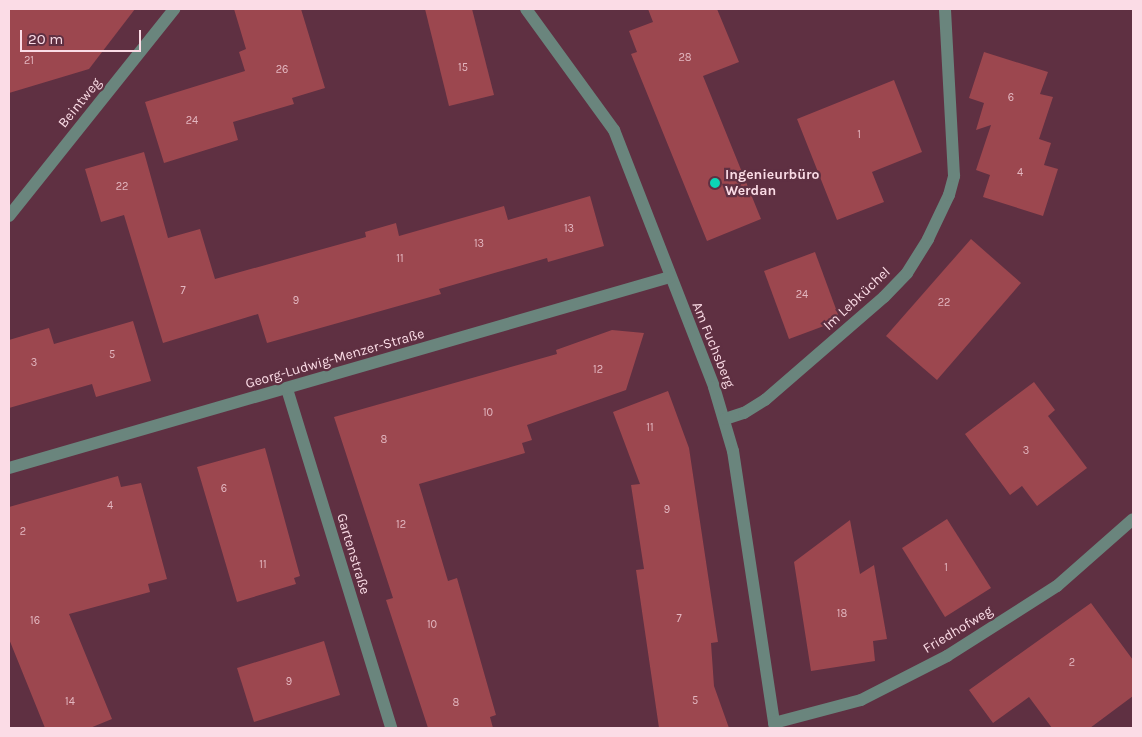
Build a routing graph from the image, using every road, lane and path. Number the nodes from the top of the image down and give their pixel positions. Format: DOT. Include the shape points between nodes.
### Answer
graph roads {
  1 [pos="174,9"];
  2 [pos="526,9"];
  3 [pos="945,9"];
  4 [pos="9,216"];
  5 [pos="670,278"];
  6 [pos="287,389"];
  7 [pos="725,419"];
  8 [pos="9,468"];
  9 [pos="1133,519"];
  10 [pos="774,725"];
  11 [pos="391,728"];
  1 -- 4 [label="street, Beintweg"];
  2 -- 5 [label="street, Am Fuchsberg" via="614,130"];
  3 -- 7 [label="street, Im Lebküchel" via="954,176 949,195 928,239 902,278 877,303 765,400 744,413"];
  5 -- 6 [label="street, Georg-Ludwig-Menzer-Straße"];
  5 -- 7 [label="street, Am Fuchsberg"];
  6 -- 8 [label="street, Georg-Ludwig-Menzer-Straße"];
  6 -- 11 [label="street, Gartenstraße"];
  7 -- 10 [label="street, Am Fuchsberg" via="739,487"];
  9 -- 10 [label="street, Friedhofweg" via="1057,586 947,656 861,700"];
}
